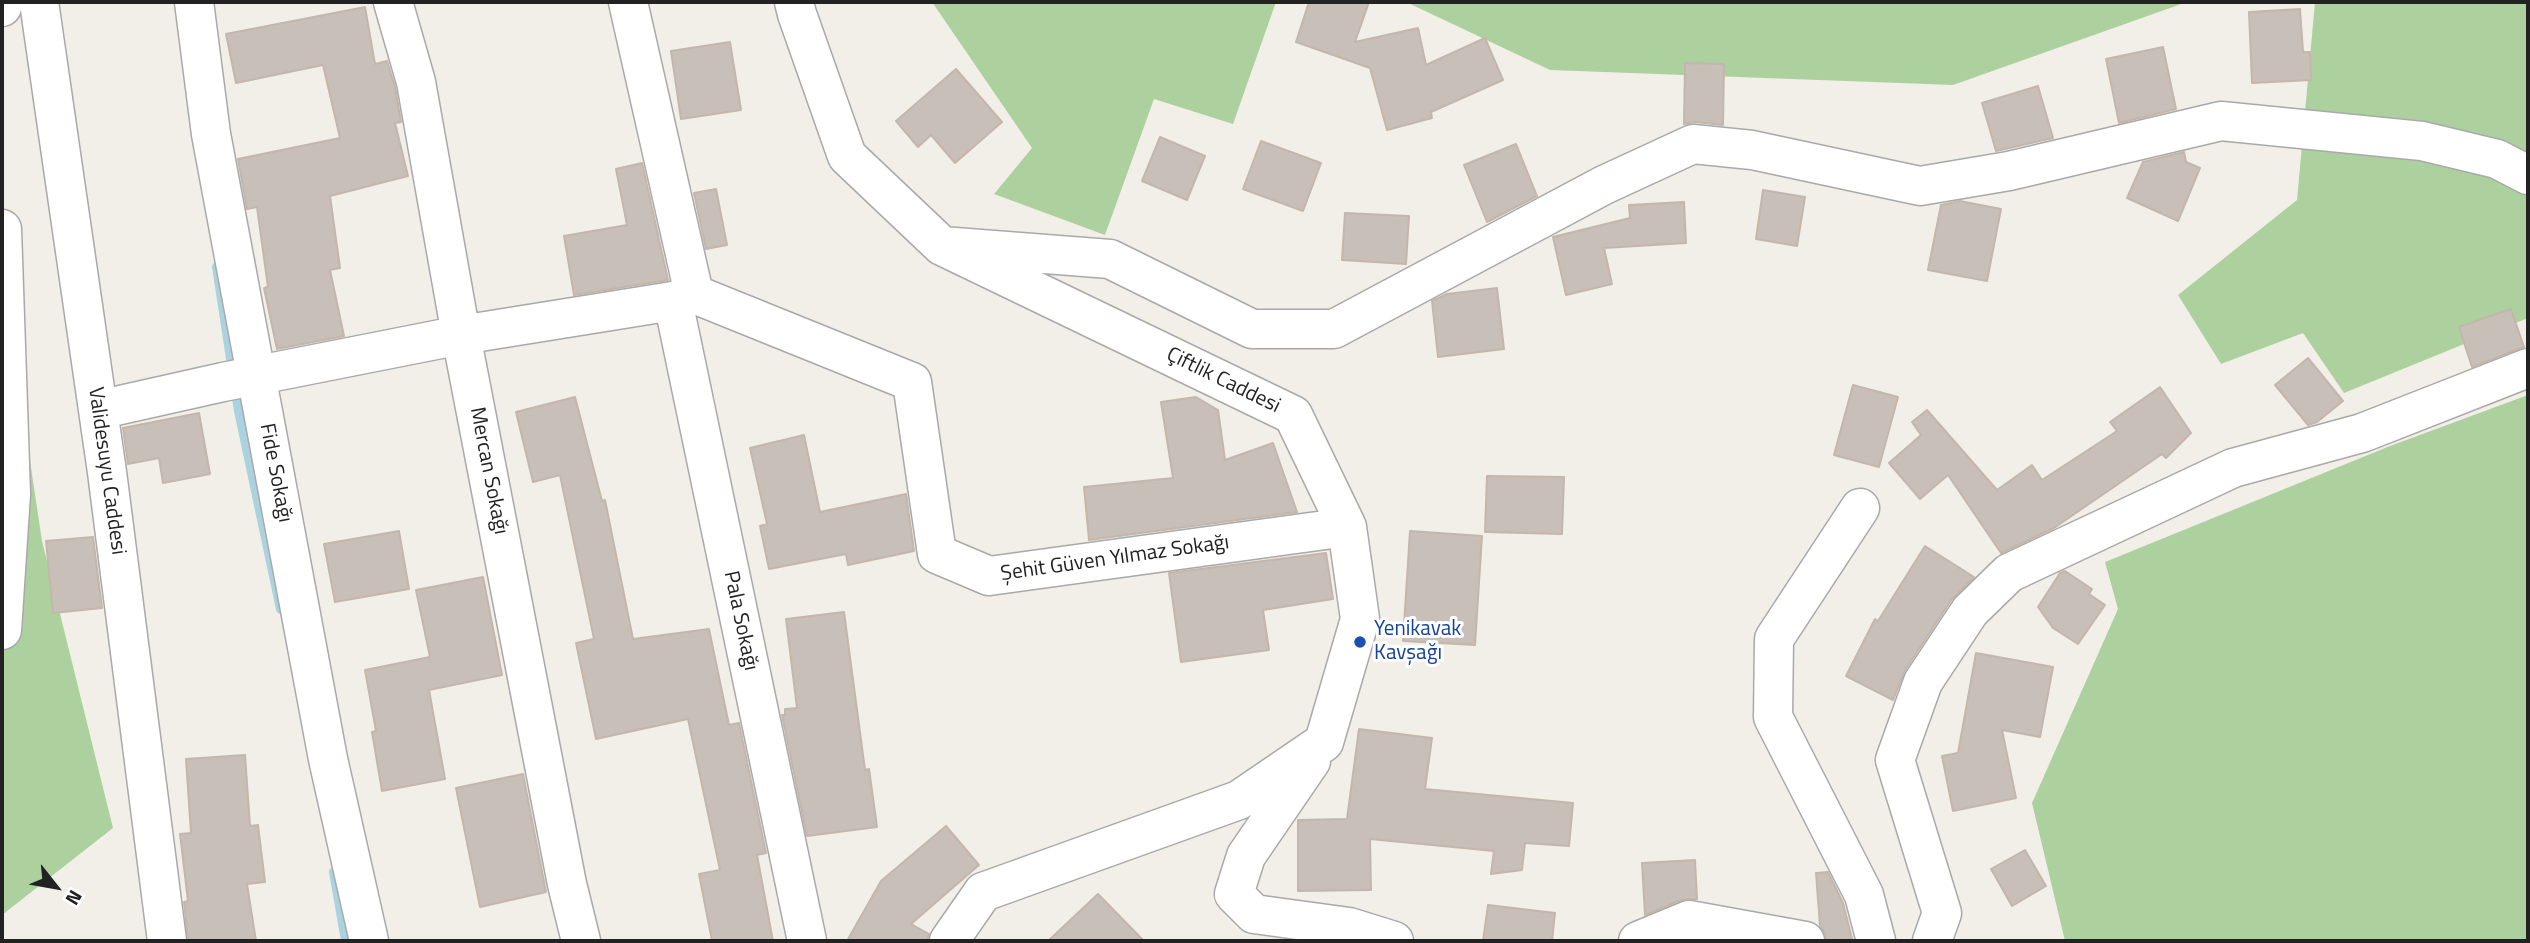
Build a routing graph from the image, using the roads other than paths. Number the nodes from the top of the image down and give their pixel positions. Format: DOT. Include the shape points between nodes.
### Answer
graph roads {
  1 [pos="3,2"];
  2 [pos="39,2"];
  3 [pos="194,2"];
  4 [pos="393,2"];
  5 [pos="628,2"];
  6 [pos="796,6"];
  7 [pos="2,7"];
  8 [pos="2528,175"];
  9 [pos="2,229"];
  10 [pos="942,246"];
  11 [pos="684,297"];
  12 [pos="461,335"];
  13 [pos="2528,368"];
  14 [pos="240,379"];
  15 [pos="98,410"];
  16 [pos="1860,508"];
  17 [pos="1348,527"];
  18 [pos="2,630"];
  19 [pos="1324,742"];
  20 [pos="167,941"];
  21 [pos="369,941"];
  22 [pos="581,941"];
  23 [pos="807,941"];
  24 [pos="949,941"];
  25 [pos="1394,941"];
  26 [pos="1638,941"];
  27 [pos="1805,941"];
  28 [pos="1875,941"];
  29 [pos="1932,941"];
  1 -- 7 [label="street"];
  2 -- 15 [label="street, Validesuyu Caddesi"];
  3 -- 14 [label="street, Fide Sokağı"];
  4 -- 12 [label="street, Mercan Sokağı" via="416,82"];
  5 -- 11 [label="street, Pala Sokağı"];
  6 -- 10 [label="street, Çiftlik Caddesi" via="847,156"];
  8 -- 10 [label="street" via="2497,159 2422,141 2221,121 2009,171 1920,186 1752,150 1693,144 1604,185 1334,329 1252,329 1110,259"];
  9 -- 18 [label="street" via="11,494"];
  10 -- 17 [label="street, Çiftlik Caddesi" via="1293,415"];
  11 -- 12 [label="street"];
  11 -- 17 [label="street, Şehit Güven Yılmaz Sokağı" via="912,382 937,554 989,576"];
  11 -- 23 [label="street, Pala Sokağı"];
  12 -- 14 [label="street"];
  12 -- 22 [label="street, Mercan Sokağı"];
  13 -- 29 [label="street" via="2362,433 2233,468 2009,573 1999,582 1970,611 1923,682 1895,760 1942,912"];
  14 -- 15 [label="street"];
  14 -- 21 [label="street, Fide Sokağı"];
  15 -- 20 [label="street, Validesuyu Caddesi"];
  16 -- 28 [label="street" via="1774,639 1773,717 1864,895"];
  17 -- 19 [label="street, Çiftlik Caddesi" via="1360,618"];
  19 -- 24 [label="street" via="1239,800 983,892"];
  19 -- 25 [label="street, Çiftlik Caddesi" via="1246,856 1234,894 1254,914 1349,927"];
  26 -- 27 [label="street" via="1689,920"];
}
